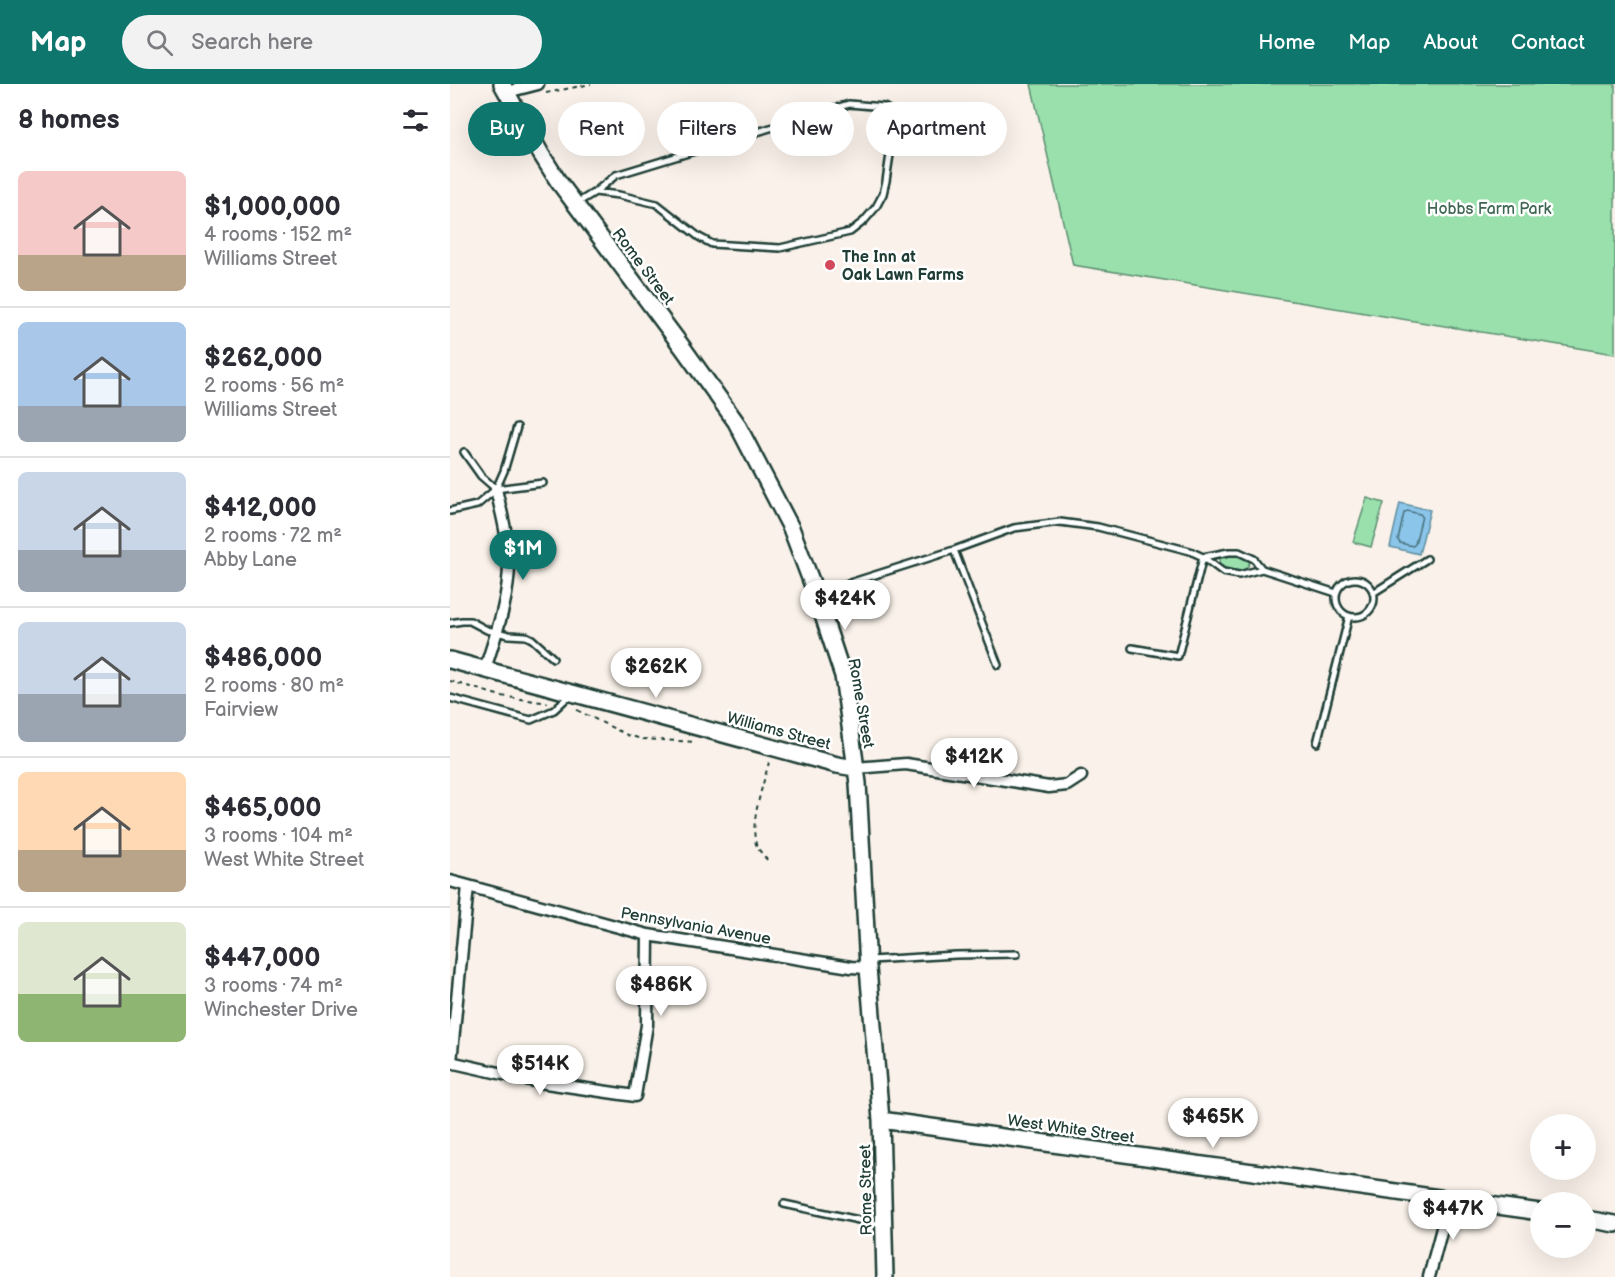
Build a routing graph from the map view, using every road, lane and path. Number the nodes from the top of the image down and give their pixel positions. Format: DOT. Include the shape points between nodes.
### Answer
graph roads {
  1 [pos="591,84"];
  2 [pos="504,88"];
  3 [pos="540,89"];
  4 [pos="595,192"];
  5 [pos="575,204"];
  6 [pos="517,427"];
  7 [pos="464,452"];
  8 [pos="543,483"];
  9 [pos="496,489"];
  10 [pos="450,511"];
  11 [pos="954,550"];
  12 [pos="1203,557"];
  13 [pos="1428,559"];
  14 [pos="1262,569"];
  15 [pos="1336,593"];
  16 [pos="1374,593"];
  17 [pos="816,594"];
  18 [pos="1349,616"];
  19 [pos="450,623"];
  20 [pos="497,632"];
  21 [pos="1132,648"];
  22 [pos="553,658"];
  23 [pos="450,660"];
  24 [pos="998,665"];
  25 [pos="485,669"];
  26 [pos="450,681"];
  27 [pos="450,698"];
  28 [pos="571,700"];
  29 [pos="551,703"];
  30 [pos="699,743"];
  31 [pos="1317,743"];
  32 [pos="768,768"];
  33 [pos="855,768"];
  34 [pos="1081,776"];
  35 [pos="767,860"];
  36 [pos="450,882"];
  37 [pos="468,886"];
  38 [pos="648,935"];
  39 [pos="1017,954"];
  40 [pos="868,964"];
  41 [pos="451,1062"];
  42 [pos="881,1120"];
  43 [pos="1450,1198"];
  44 [pos="784,1204"];
  45 [pos="1530,1210"];
  46 [pos="1596,1221"];
  47 [pos="1615,1224"];
  48 [pos="884,1225"];
  49 [pos="885,1277"];
  50 [pos="1429,1277"];
  1 -- 3 [label="path"];
  2 -- 3 [label="street"];
  2 -- 5 [label="street, Rome Street"];
  4 -- 4 [label="lane" via="657,204 712,244 780,248 850,232 863,223 883,194 894,121 891,111 884,107 849,104 616,175"];
  4 -- 5 [label="lane"];
  5 -- 17 [label="street, Rome Street" via="736,422 791,528"];
  6 -- 9 [label="lane"];
  7 -- 9 [label="lane"];
  8 -- 9 [label="lane"];
  9 -- 10 [label="lane" via="477,504"];
  9 -- 20 [label="street" via="509,559"];
  11 -- 12 [label="lane" via="1014,528 1060,522 1098,527"];
  11 -- 17 [label="lane"];
  11 -- 24 [label="lane"];
  12 -- 14 [label="lane" via="1223,572 1239,575"];
  12 -- 14 [label="lane" via="1239,552 1254,559"];
  12 -- 21 [label="lane" via="1178,656"];
  13 -- 16 [label="lane"];
  14 -- 15 [label="lane"];
  15 -- 16 [label="lane" via="1342,583 1354,578 1366,582"];
  15 -- 18 [label="lane" via="1336,606"];
  16 -- 18 [label="lane" via="1368,612 1356,618"];
  17 -- 33 [label="street, Rome Street" via="843,676"];
  18 -- 31 [label="lane"];
  19 -- 20 [label="lane" via="470,621"];
  20 -- 22 [label="lane" via="526,636"];
  20 -- 25 [label="street"];
  23 -- 25 [label="street, Williams Street"];
  25 -- 28 [label="street, Williams Street"];
  26 -- 29 [label="path" via="501,696"];
  27 -- 28 [label="lane" via="531,720"];
  28 -- 30 [label="path" via="627,735"];
  28 -- 33 [label="street, Williams Street"];
  32 -- 35 [label="path" via="754,826 757,847"];
  33 -- 34 [label="street" via="906,764 1049,787 1067,785"];
  33 -- 40 [label="street, Rome Street"];
  36 -- 37 [label="street, Pennsylvania Avenue"];
  37 -- 38 [label="street, Pennsylvania Avenue"];
  37 -- 41 [label="street"];
  38 -- 40 [label="street, Pennsylvania Avenue" via="851,967"];
  38 -- 41 [label="street" via="647,1025 635,1096 540,1082"];
  39 -- 40 [label="lane" via="956,955"];
  40 -- 42 [label="street, Rome Street"];
  42 -- 43 [label="street, West White Street"];
  42 -- 48 [label="street, Rome Street"];
  43 -- 45 [label="street, West White Street"];
  43 -- 50 [label="street"];
  44 -- 48 [label="lane"];
  46 -- 47 [label="street"];
  48 -- 49 [label="street, Rome Street"];
}
